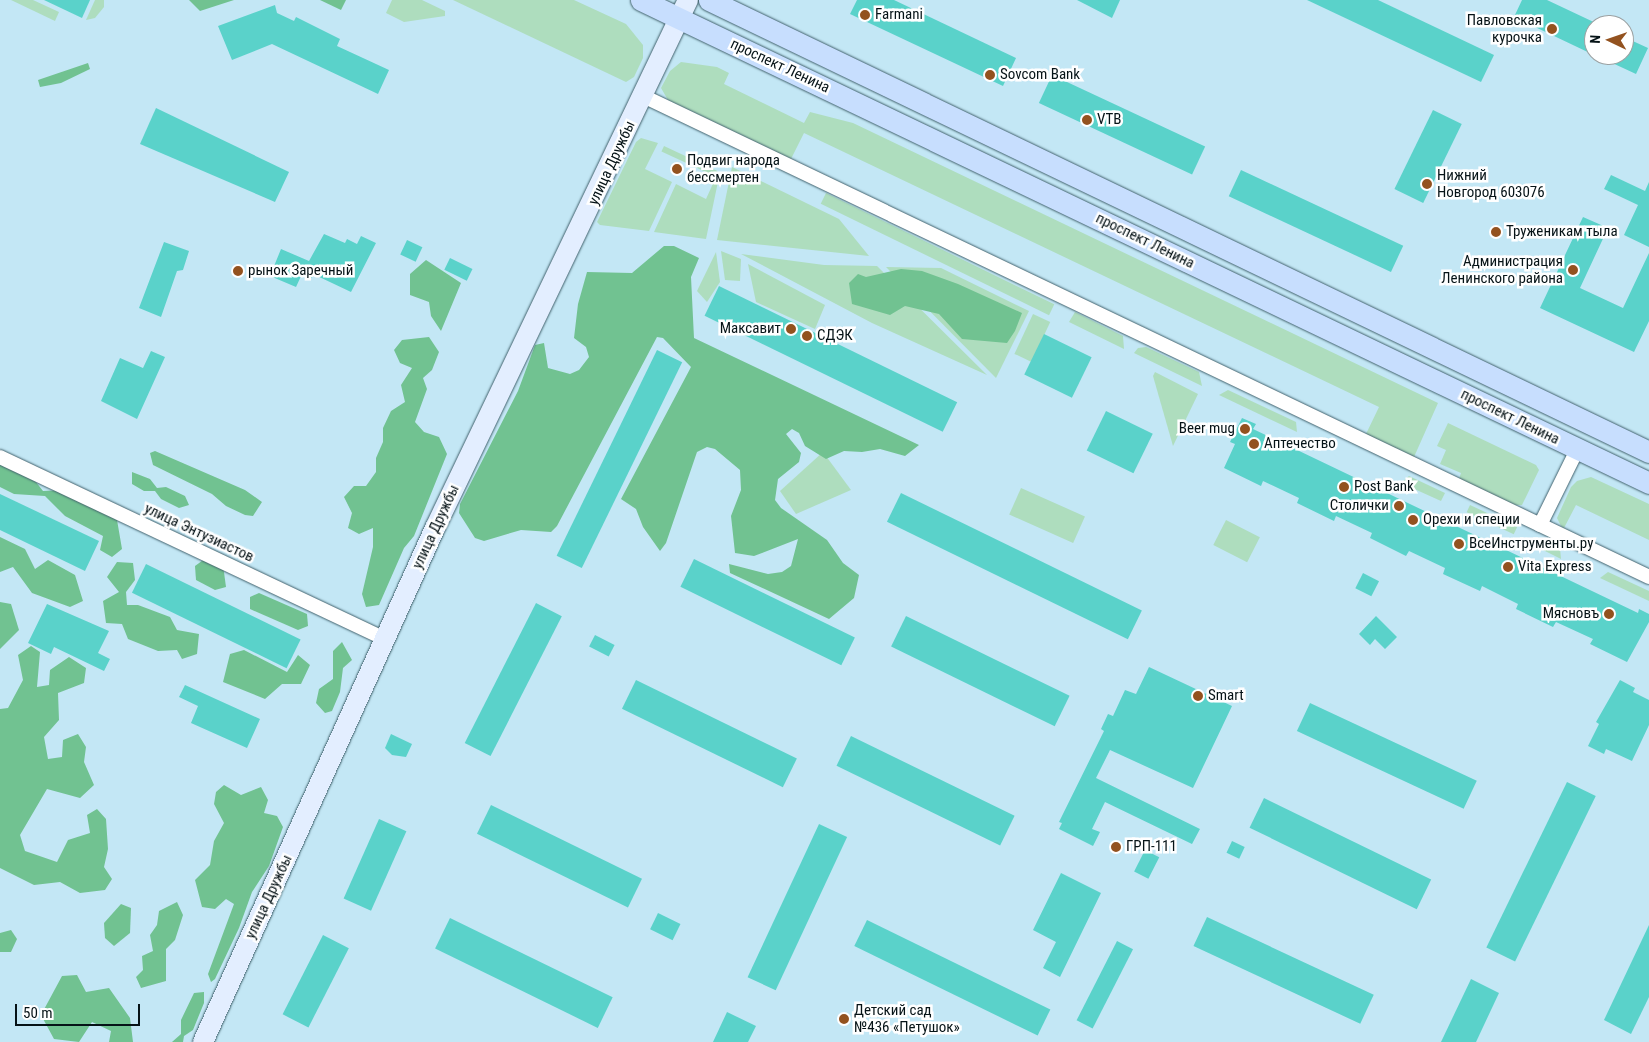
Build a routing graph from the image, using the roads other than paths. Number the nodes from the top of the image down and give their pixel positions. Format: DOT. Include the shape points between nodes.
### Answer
graph roads {
  1 [pos="641,0"];
  2 [pos="708,0"];
  3 [pos="684,9"];
  4 [pos="643,96"];
  5 [pos="1577,450"];
  6 [pos="1649,452"];
  7 [pos="0,457"];
  8 [pos="1649,483"];
  9 [pos="1540,525"];
  10 [pos="1649,577"];
  11 [pos="385,639"];
  12 [pos="203,1042"];
  1 -- 3 [label="main road, проспект Ленина"];
  2 -- 6 [label="main road, проспект Ленина"];
  3 -- 4 [label="street, улица Дружбы"];
  3 -- 5 [label="main road, проспект Ленина"];
  4 -- 9 [label="street"];
  4 -- 11 [label="street, улица Дружбы"];
  5 -- 8 [label="main road, проспект Ленина"];
  5 -- 9 [label="street"];
  7 -- 11 [label="street, улица Энтузиастов"];
  9 -- 10 [label="street"];
  11 -- 12 [label="street, улица Дружбы"];
}
